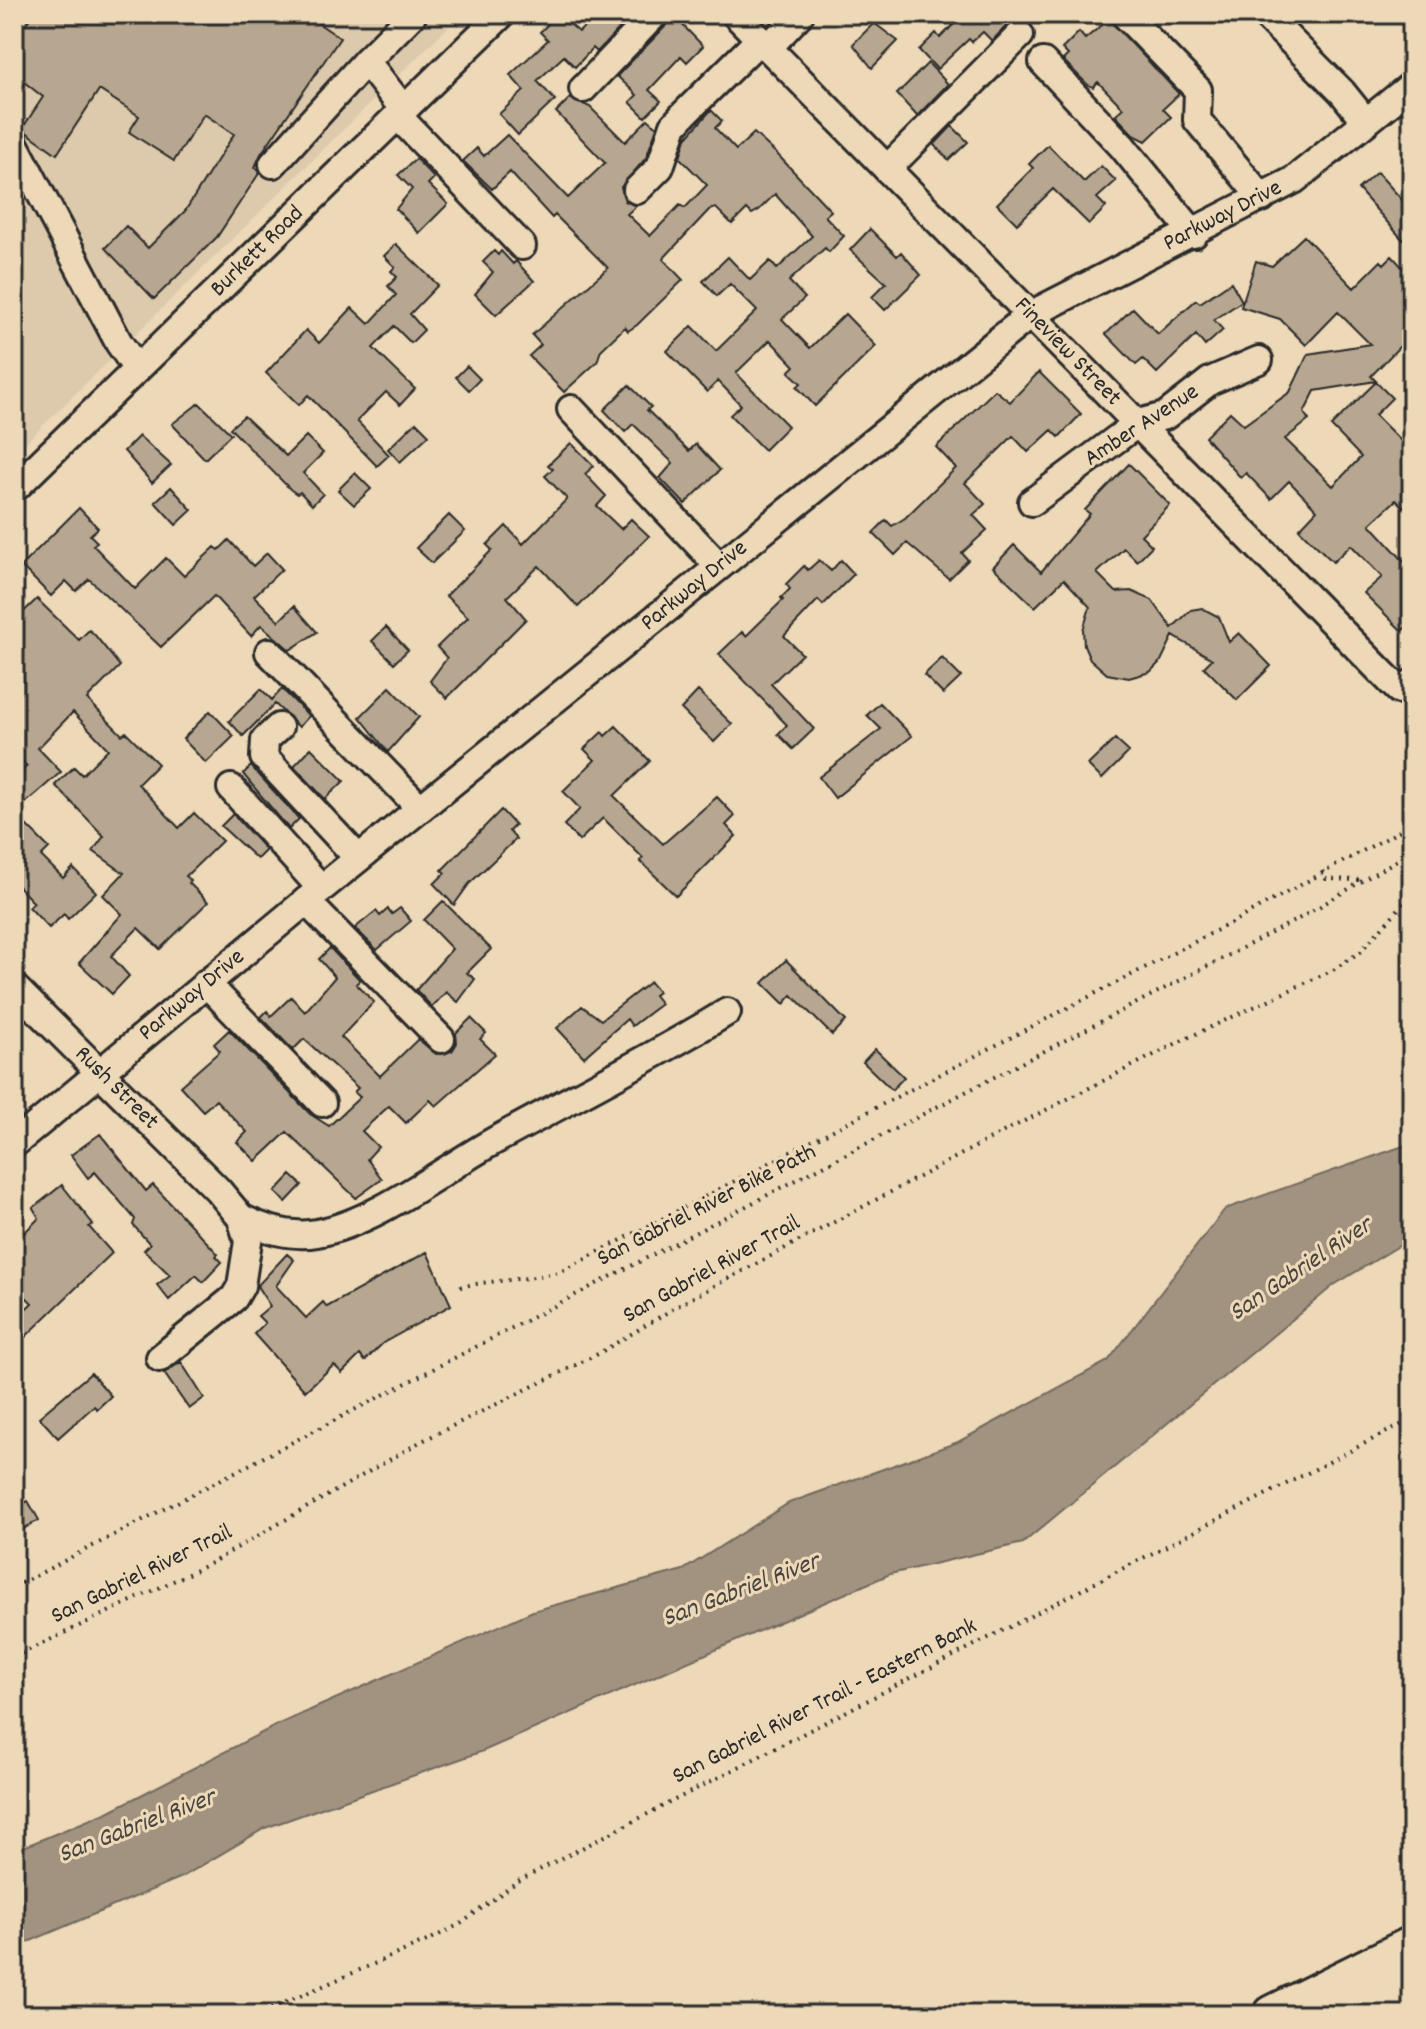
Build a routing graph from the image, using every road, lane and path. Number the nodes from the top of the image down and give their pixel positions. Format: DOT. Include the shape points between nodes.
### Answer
graph roads {
  1 [pos="413,14"];
  2 [pos="502,14"];
  3 [pos="655,14"];
  4 [pos="735,14"];
  5 [pos="800,14"];
  6 [pos="1124,14"];
  7 [pos="1264,14"];
  8 [pos="1020,35"];
  9 [pos="764,44"];
  10 [pos="366,61"];
  11 [pos="1043,62"];
  12 [pos="1412,85"];
  13 [pos="583,89"];
  14 [pos="401,113"];
  15 [pos="1366,122"];
  16 [pos="14,143"];
  17 [pos="273,164"];
  18 [pos="887,169"];
  19 [pos="637,190"];
  20 [pos="1262,198"];
  21 [pos="1194,234"];
  22 [pos="522,246"];
  23 [pos="1030,315"];
  24 [pos="1259,360"];
  25 [pos="137,369"];
  26 [pos="571,409"];
  27 [pos="1138,423"];
  28 [pos="14,489"];
  29 [pos="1032,502"];
  30 [pos="719,566"];
  31 [pos="269,652"];
  32 [pos="1406,686"];
  33 [pos="279,727"];
  34 [pos="231,788"];
  35 [pos="420,808"];
  36 [pos="1412,824"];
  37 [pos="1412,851"];
  38 [pos="358,858"];
  39 [pos="1322,871"];
  40 [pos="1367,880"];
  41 [pos="313,894"];
  42 [pos="1412,894"];
  43 [pos="206,983"];
  44 [pos="14,987"];
  45 [pos="727,1012"];
  46 [pos="441,1039"];
  47 [pos="99,1071"];
  48 [pos="322,1103"];
  49 [pos="14,1144"];
  50 [pos="241,1218"];
  51 [pos="460,1287"];
  52 [pos="160,1358"];
  53 [pos="1412,1419"];
  54 [pos="14,1587"];
  55 [pos="14,1657"];
  56 [pos="1412,1946"];
  57 [pos="1412,1970"];
  58 [pos="1412,1984"];
  59 [pos="1412,2008"];
  60 [pos="256,2015"];
  61 [pos="1273,2015"];
  62 [pos="1324,2015"];
  63 [pos="1352,2015"];
  64 [pos="1397,2015"];
  1 -- 10 [label="street"];
  2 -- 14 [label="street, Burkett Road"];
  3 -- 13 [label="street"];
  4 -- 9 [label="street, Fineview Street"];
  5 -- 9 [label="street"];
  6 -- 20 [label="street" via="1198,90 1197,120"];
  7 -- 15 [label="street"];
  8 -- 18 [label="street"];
  9 -- 18 [label="street, Fineview Street"];
  9 -- 19 [label="street" via="674,125 660,167"];
  10 -- 14 [label="street"];
  10 -- 17 [label="street"];
  11 -- 21 [label="street"];
  12 -- 15 [label="street, Parkway Drive"];
  14 -- 22 [label="street"];
  14 -- 25 [label="street, Burkett Road"];
  15 -- 20 [label="street, Parkway Drive" via="1294,180"];
  16 -- 25 [label="street"];
  18 -- 23 [label="street, Fineview Street"];
  20 -- 21 [label="street, Parkway Drive"];
  21 -- 23 [label="street, Parkway Drive"];
  23 -- 27 [label="street, Fineview Street"];
  23 -- 30 [label="street, Parkway Drive"];
  24 -- 27 [label="street, Amber Avenue" via="1210,381 1165,416"];
  25 -- 28 [label="street, Burkett Road"];
  26 -- 30 [label="street"];
  27 -- 29 [label="street, Amber Avenue"];
  27 -- 32 [label="street, Fineview Street"];
  30 -- 35 [label="street, Parkway Drive"];
  31 -- 35 [label="street"];
  33 -- 38 [label="street" via="265,740 264,757"];
  34 -- 41 [label="street"];
  35 -- 38 [label="street, Parkway Drive"];
  36 -- 39 [label="path"];
  37 -- 40 [label="path, San Gabriel River Bike Path"];
  38 -- 41 [label="street, Parkway Drive"];
  39 -- 40 [label="path" via="1334,881"];
  39 -- 51 [label="path" via="562,1271 528,1281"];
  40 -- 54 [label="path, San Gabriel River Bike Path"];
  41 -- 43 [label="street, Parkway Drive"];
  41 -- 46 [label="street"];
  42 -- 55 [label="path, San Gabriel River Trail" via="1360,952 1333,970 1007,1130 699,1294 596,1355 420,1442 211,1563"];
  43 -- 47 [label="street, Parkway Drive"];
  43 -- 48 [label="street"];
  44 -- 47 [label="street, Rush Street"];
  45 -- 50 [label="street" via="350,1225 314,1234 286,1233"];
  47 -- 49 [label="street, Parkway Drive"];
  47 -- 50 [label="street, Rush Street"];
  50 -- 52 [label="street" via="248,1241 247,1265 234,1298"];
  53 -- 60 [label="path, San Gabriel River Trail - Eastern Bank" via="518,1881 462,1923"];
  56 -- 61 [label="highway"];
  57 -- 62 [label="highway"];
  58 -- 63 [label="highway"];
  59 -- 64 [label="highway"];
}
